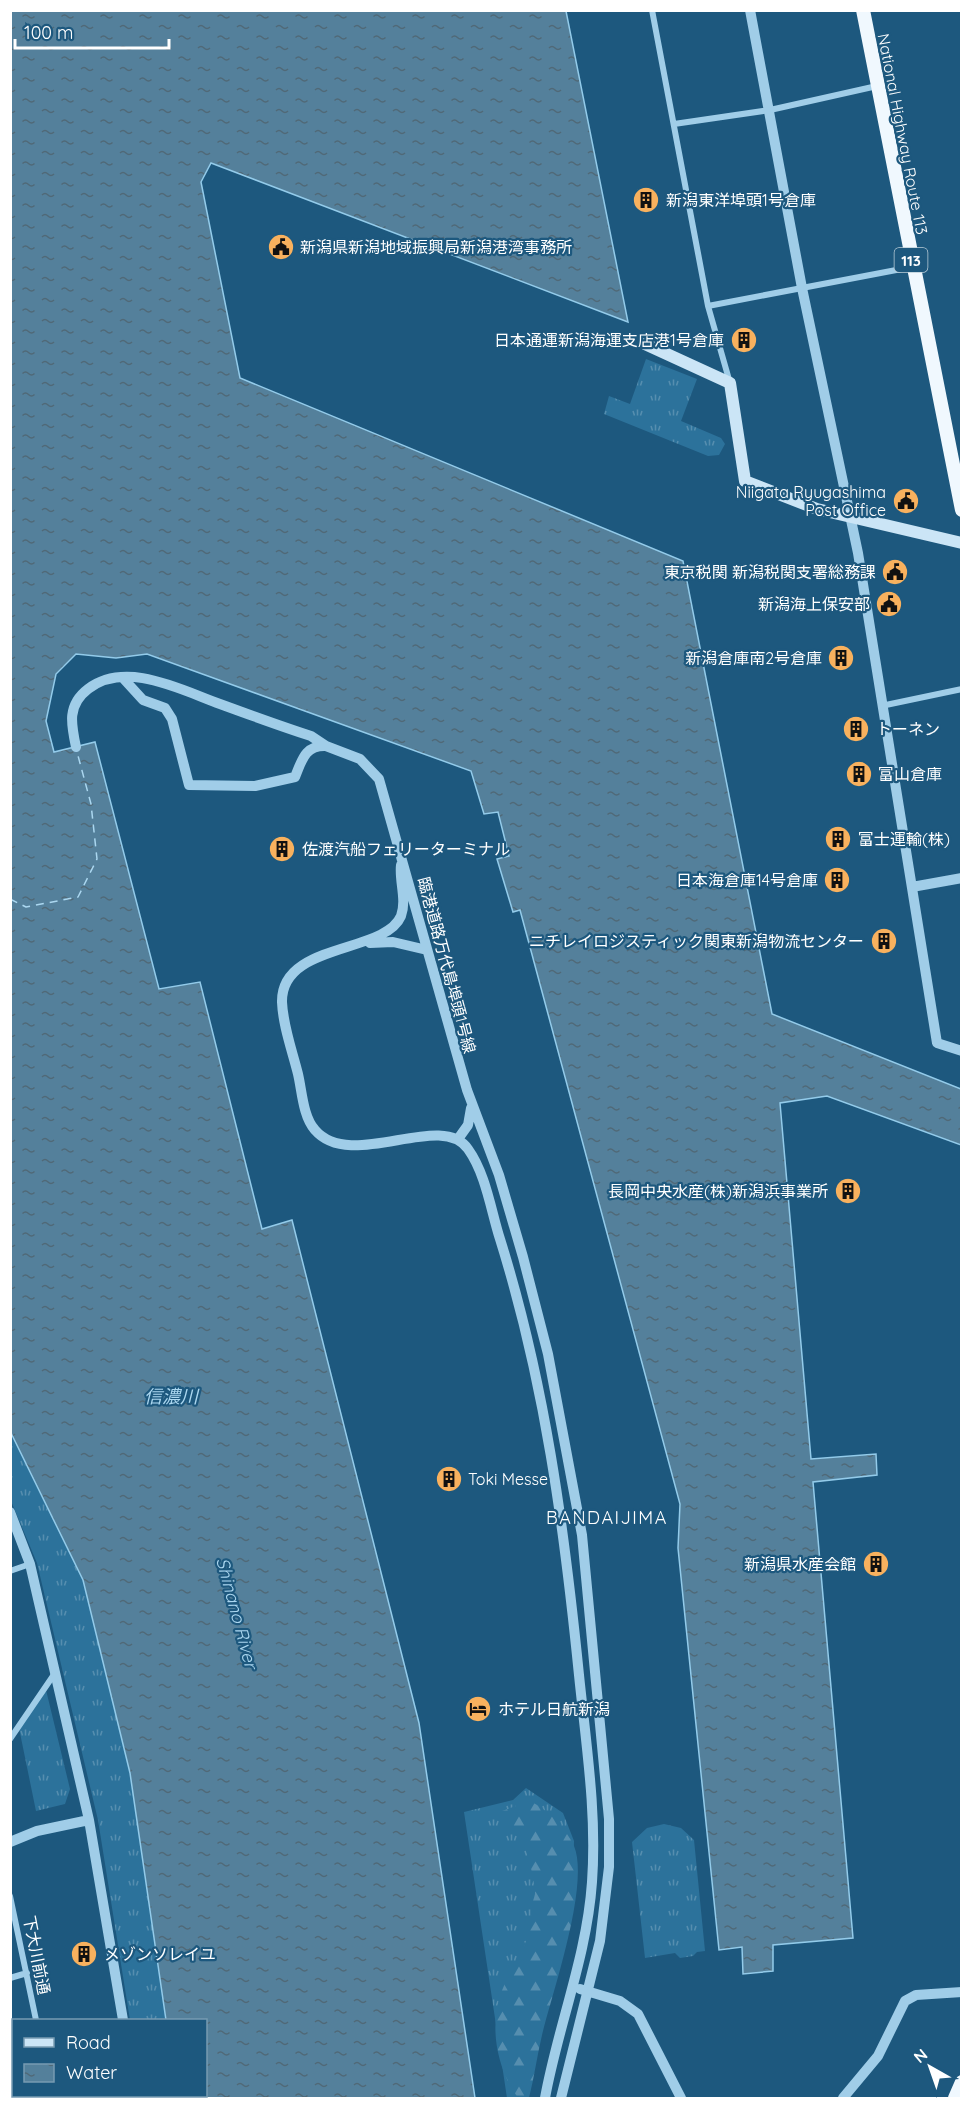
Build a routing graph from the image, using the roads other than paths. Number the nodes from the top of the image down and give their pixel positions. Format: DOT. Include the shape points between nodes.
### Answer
graph roads {
  1 [pos="652,10"];
  2 [pos="750,10"];
  3 [pos="863,10"];
  4 [pos="879,86"];
  5 [pos="770,110"];
  6 [pos="674,124"];
  7 [pos="912,267"];
  8 [pos="802,288"];
  9 [pos="708,306"];
  10 [pos="645,344"];
  11 [pos="730,383"];
  12 [pos="962,510"];
  13 [pos="850,517"];
  14 [pos="962,543"];
  15 [pos="122,677"];
  16 [pos="962,689"];
  17 [pos="881,706"];
  18 [pos="326,746"];
  19 [pos="76,747"];
  20 [pos="402,861"];
  21 [pos="962,878"];
  22 [pos="912,887"];
  23 [pos="346,946"];
  24 [pos="427,950"];
  25 [pos="962,1051"];
  26 [pos="471,1101"];
  27 [pos="458,1139"];
  28 [pos="10,1512"];
  29 [pos="30,1564"];
  30 [pos="10,1571"];
  31 [pos="56,1671"];
  32 [pos="10,1740"];
  33 [pos="89,1820"];
  34 [pos="10,1842"];
  35 [pos="10,1896"];
  36 [pos="27,1973"];
  37 [pos="10,1978"];
  38 [pos="572,1986"];
  39 [pos="587,1991"];
  40 [pos="962,1992"];
  41 [pos="36,2019"];
  42 [pos="123,2019"];
  43 [pos="962,2084"];
  44 [pos="545,2098"];
  45 [pos="561,2098"];
  46 [pos="681,2098"];
  47 [pos="843,2098"];
  48 [pos="955,2098"];
  49 [pos="960,2098"];
  1 -- 6 [label="street"];
  2 -- 5 [label="street"];
  3 -- 4 [label="highway, National Highway Route 113 / 113"];
  4 -- 5 [label="street"];
  4 -- 7 [label="highway, National Highway Route 113 / 113"];
  5 -- 6 [label="street"];
  5 -- 8 [label="street"];
  6 -- 9 [label="street"];
  7 -- 8 [label="street"];
  7 -- 12 [label="highway, National Highway Route 113 / 113"];
  8 -- 9 [label="street"];
  8 -- 13 [label="street"];
  9 -- 11 [label="street"];
  10 -- 11 [label="main road"];
  11 -- 13 [label="main road" via="745,481"];
  13 -- 14 [label="main road"];
  13 -- 17 [label="street"];
  15 -- 18 [label="street" via="151,680 311,736"];
  15 -- 18 [label="street" via="142,700 165,708 189,785 255,786 295,777 305,753"];
  15 -- 19 [label="street" via="95,685 74,706 70,721"];
  16 -- 17 [label="street"];
  17 -- 22 [label="street"];
  18 -- 20 [label="street" via="360,759 379,779"];
  20 -- 23 [label="street, 臨港道路万代島埠頭1号線" via="403,903 398,921 385,933"];
  20 -- 24 [label="street, 臨港道路万代島埠頭1号線"];
  21 -- 22 [label="street"];
  22 -- 25 [label="street" via="938,1043"];
  23 -- 24 [label="street" via="393,942"];
  23 -- 27 [label="street, 臨港道路万代島埠頭1号線" via="300,968 282,996 284,1021 309,1122 325,1138 339,1144 438,1136"];
  24 -- 26 [label="street, 臨港道路万代島埠頭1号線"];
  26 -- 27 [label="street" via="468,1125"];
  26 -- 39 [label="street, 臨港道路万代島埠頭1号線" via="499,1175 548,1353 582,1535 610,1850 603,1924"];
  27 -- 38 [label="street" via="477,1166 512,1277 538,1380 566,1537 594,1824 589,1909"];
  28 -- 29 [label="street"];
  29 -- 30 [label="street"];
  29 -- 31 [label="street"];
  31 -- 32 [label="street"];
  31 -- 33 [label="street"];
  33 -- 34 [label="street" via="37,1831"];
  33 -- 42 [label="street"];
  35 -- 36 [label="street, 下大川前通"];
  36 -- 37 [label="street"];
  36 -- 41 [label="street, 下大川前通"];
  38 -- 39 [label="street"];
  38 -- 44 [label="street"];
  39 -- 45 [label="street, 臨港道路万代島埠頭1号線"];
  39 -- 46 [label="street" via="620,2001 638,2014"];
  40 -- 47 [label="street" via="916,1995 905,2001 878,2056"];
  43 -- 48 [label="highway"];
  43 -- 49 [label="highway"];
}
